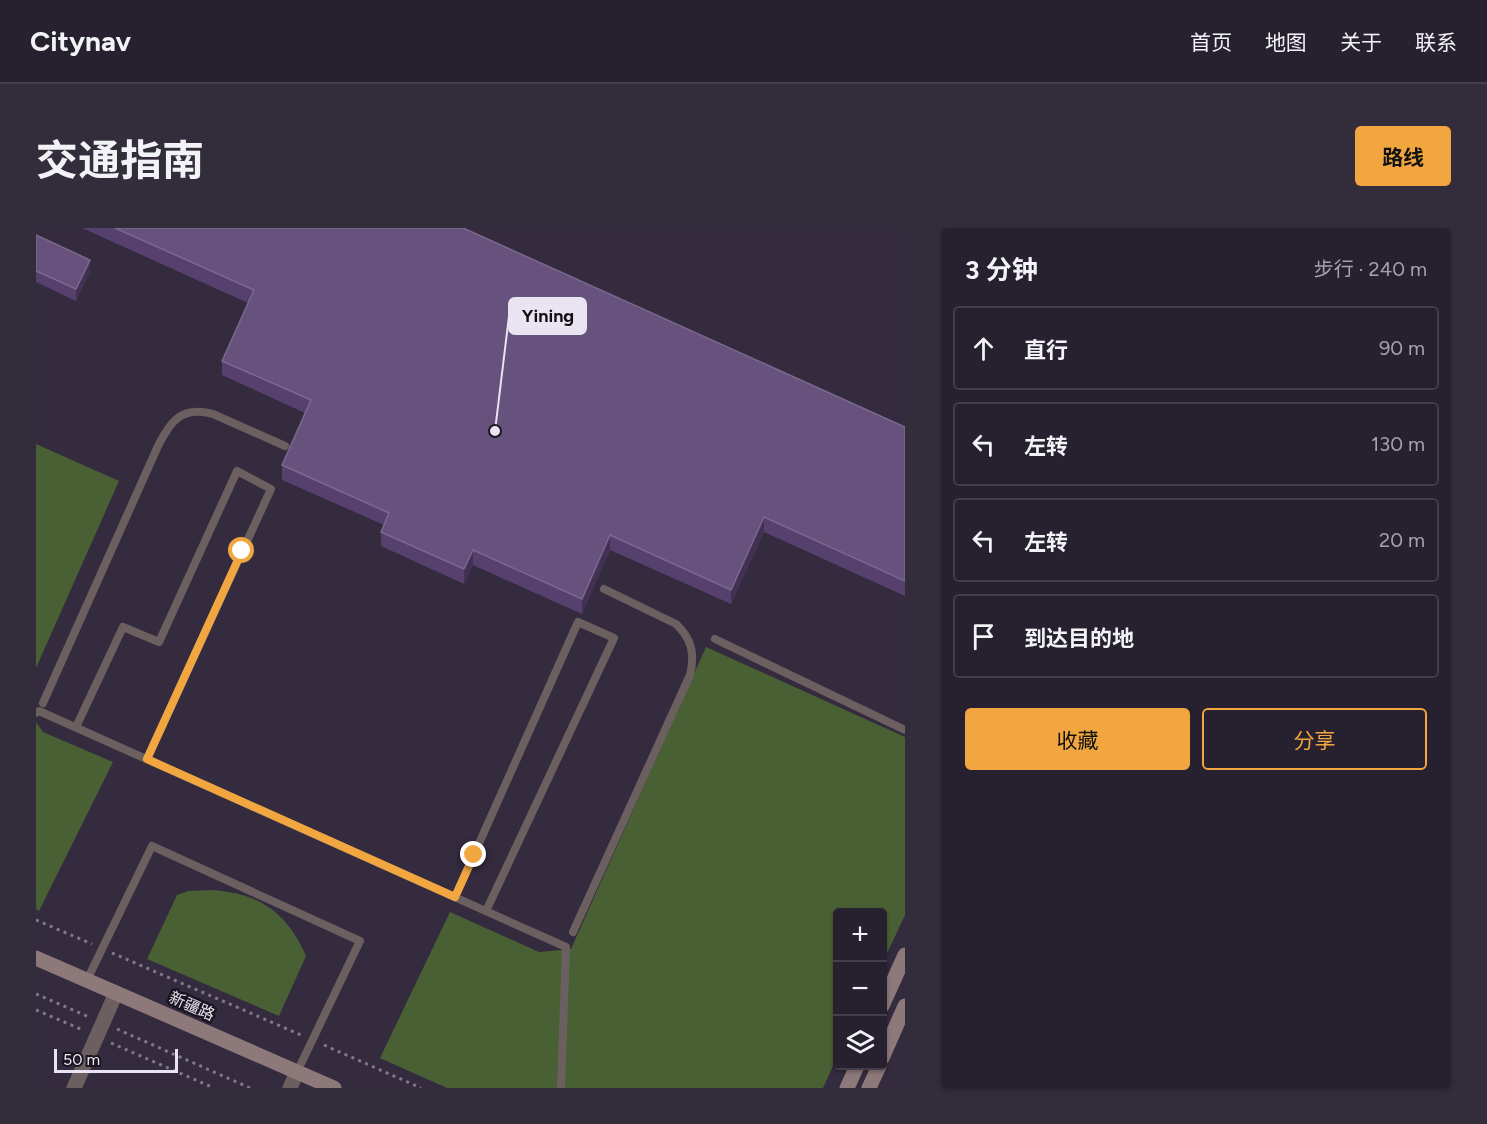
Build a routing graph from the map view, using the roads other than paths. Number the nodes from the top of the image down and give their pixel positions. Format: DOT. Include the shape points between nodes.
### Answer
graph roads {
  1 [pos="285,446"];
  2 [pos="604,589"];
  3 [pos="715,639"];
  4 [pos="43,703"];
  5 [pos="36,712"];
  6 [pos="76,727"];
  7 [pos="905,730"];
  8 [pos="147,759"];
  9 [pos="455,897"];
  10 [pos="486,911"];
  11 [pos="573,932"];
  12 [pos="905,955"];
  13 [pos="36,958"];
  14 [pos="87,980"];
  15 [pos="116,993"];
  16 [pos="887,995"];
  17 [pos="905,1006"];
  18 [pos="887,1047"];
  19 [pos="854,1070"];
  20 [pos="877,1070"];
  21 [pos="297,1072"];
  22 [pos="74,1088"];
  23 [pos="290,1088"];
  24 [pos="334,1088"];
  25 [pos="561,1088"];
  26 [pos="847,1088"];
  27 [pos="869,1088"];
  1 -- 4 [label="lane" via="201,411 171,422"];
  2 -- 11 [label="lane" via="676,624 689,640 693,662"];
  3 -- 7 [label="lane"];
  5 -- 6 [label="lane"];
  6 -- 8 [label="lane"];
  6 -- 8 [label="lane" via="123,627 159,642 237,471 271,489"];
  8 -- 9 [label="lane"];
  9 -- 10 [label="lane"];
  9 -- 10 [label="lane" via="578,622 614,638"];
  10 -- 25 [label="lane" via="566,947"];
  12 -- 16 [label="street"];
  13 -- 14 [label="street, 新疆路"];
  14 -- 15 [label="street, 新疆路"];
  14 -- 21 [label="lane" via="152,846 360,941"];
  15 -- 21 [label="street, 新疆路"];
  15 -- 22 [label="street"];
  17 -- 18 [label="street"];
  19 -- 26 [label="street"];
  20 -- 27 [label="street"];
  21 -- 23 [label="street"];
  21 -- 24 [label="street, 新疆路"];
}
